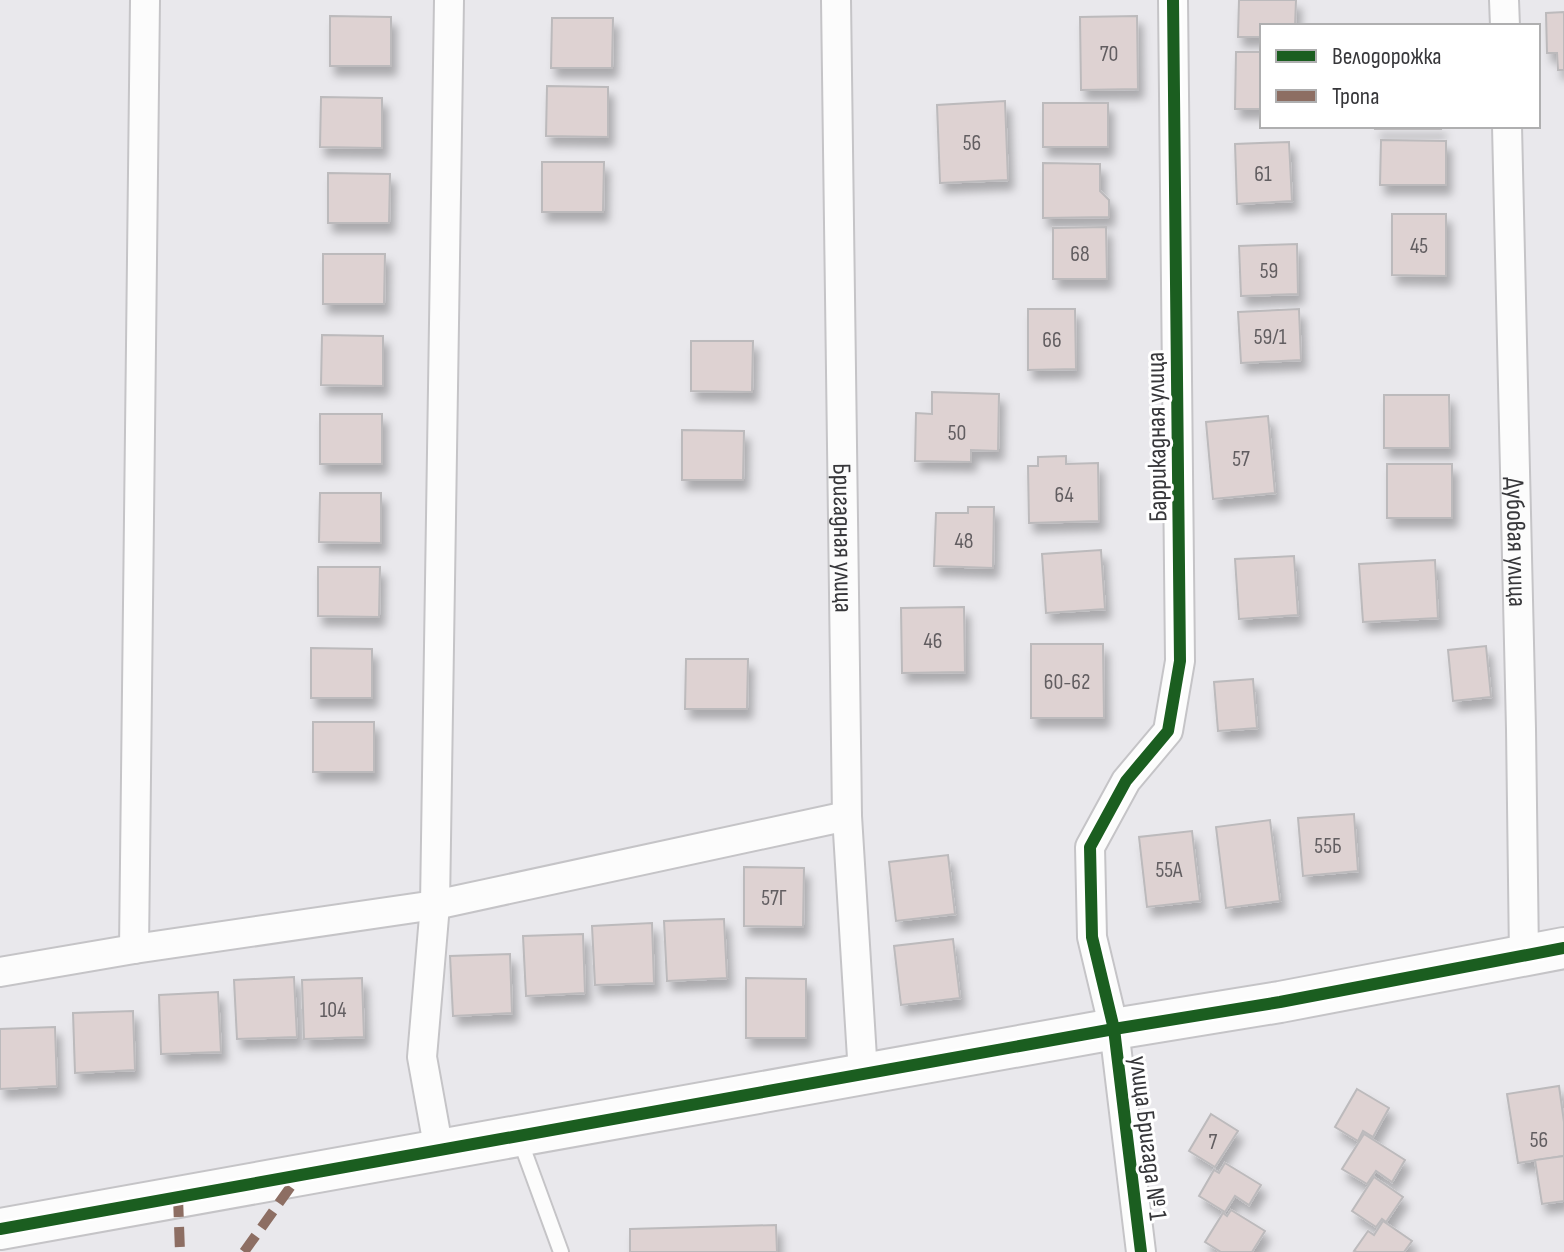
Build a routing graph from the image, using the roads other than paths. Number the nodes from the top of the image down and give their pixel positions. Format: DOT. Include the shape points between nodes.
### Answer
graph roads {
  1 [pos="145,0"];
  2 [pos="449,0"];
  3 [pos="836,0"];
  4 [pos="1173,0"];
  5 [pos="1504,0"];
  6 [pos="1505,24"];
  7 [pos="1507,128"];
  8 [pos="847,816"];
  9 [pos="435,905"];
  10 [pos="1564,948"];
  11 [pos="134,949"];
  12 [pos="1524,956"];
  13 [pos="0,972"];
  14 [pos="1114,1029"];
  15 [pos="863,1074"];
  16 [pos="518,1136"];
  17 [pos="439,1151"];
  18 [pos="0,1229"];
  19 [pos="561,1252"];
  20 [pos="1141,1252"];
  1 -- 11 [label="street"];
  2 -- 9 [label="street"];
  3 -- 8 [label="street, Бригадная улица"];
  4 -- 14 [label="street, Баррикадная улица" via="1180,661 1168,731 1126,781 1090,847 1092,937"];
  5 -- 6 [label="street"];
  7 -- 12 [label="street, Дубовая улица"];
  8 -- 9 [label="street"];
  8 -- 15 [label="street, Бригадная улица"];
  9 -- 11 [label="street"];
  9 -- 17 [label="street" via="422,1057"];
  10 -- 12 [label="street"];
  11 -- 13 [label="street"];
  12 -- 14 [label="street"];
  14 -- 15 [label="street"];
  14 -- 20 [label="street, улица Бригада № 1"];
  15 -- 16 [label="street"];
  16 -- 17 [label="street"];
  16 -- 19 [label="lane"];
  17 -- 18 [label="street"];
}
